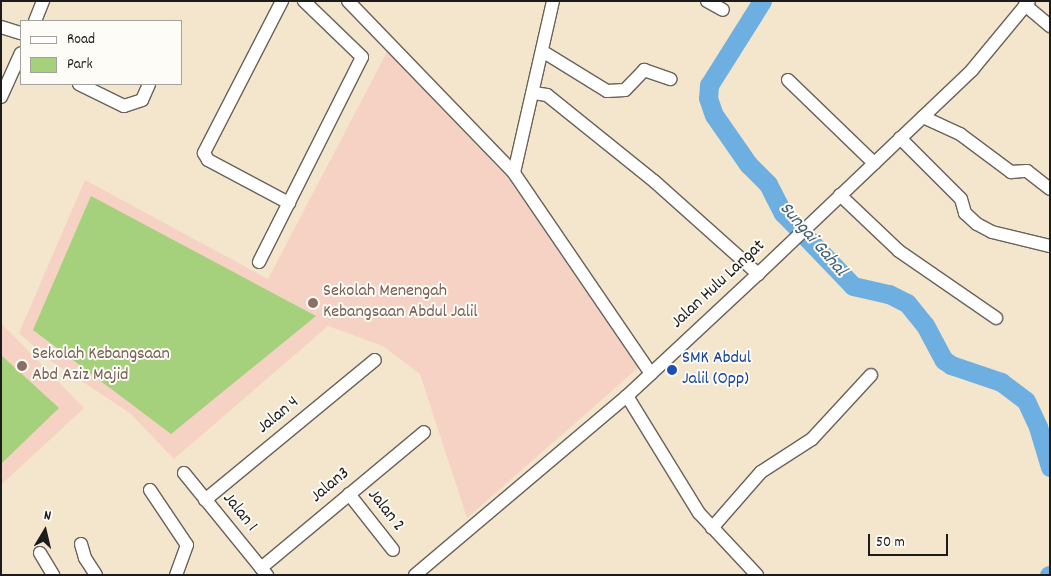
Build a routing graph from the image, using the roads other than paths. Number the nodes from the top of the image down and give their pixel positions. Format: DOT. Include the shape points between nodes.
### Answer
graph roads {
  1 [pos="43,1"];
  2 [pos="282,1"];
  3 [pos="304,1"];
  4 [pos="348,1"];
  5 [pos="552,1"];
  6 [pos="707,1"];
  7 [pos="1027,3"];
  8 [pos="723,10"];
  9 [pos="35,20"];
  10 [pos="1050,26"];
  11 [pos="1,27"];
  12 [pos="20,33"];
  13 [pos="542,51"];
  14 [pos="20,55"];
  15 [pos="670,79"];
  16 [pos="788,80"];
  17 [pos="81,85"];
  18 [pos="149,85"];
  19 [pos="534,93"];
  20 [pos="1,97"];
  21 [pos="923,116"];
  22 [pos="900,138"];
  23 [pos="874,163"];
  24 [pos="514,173"];
  25 [pos="1050,189"];
  26 [pos="840,195"];
  27 [pos="289,203"];
  28 [pos="1050,246"];
  29 [pos="259,262"];
  30 [pos="758,274"];
  31 [pos="996,318"];
  32 [pos="375,360"];
  33 [pos="651,374"];
  34 [pos="870,375"];
  35 [pos="627,396"];
  36 [pos="424,432"];
  37 [pos="184,473"];
  38 [pos="150,490"];
  39 [pos="349,494"];
  40 [pos="205,500"];
  41 [pos="712,528"];
  42 [pos="81,544"];
  43 [pos="393,550"];
  44 [pos="40,553"];
  45 [pos="264,571"];
  46 [pos="53,575"];
  47 [pos="96,575"];
  48 [pos="176,575"];
  49 [pos="415,575"];
  50 [pos="758,575"];
  1 -- 9 [label="street"];
  2 -- 27 [label="street" via="204,153 208,160"];
  3 -- 27 [label="street" via="362,57"];
  4 -- 24 [label="street"];
  5 -- 13 [label="street"];
  6 -- 8 [label="street"];
  7 -- 10 [label="street"];
  7 -- 21 [label="street, Jalan Hulu Langat" via="972,70"];
  11 -- 12 [label="street"];
  13 -- 15 [label="street" via="608,91 625,90 644,70"];
  13 -- 19 [label="street"];
  14 -- 20 [label="street"];
  16 -- 23 [label="street"];
  17 -- 18 [label="street" via="124,106 142,100"];
  19 -- 24 [label="street"];
  19 -- 30 [label="street" via="547,96 654,181"];
  21 -- 22 [label="street, Jalan Hulu Langat"];
  21 -- 25 [label="street" via="960,134 1012,172 1027,171"];
  22 -- 23 [label="street, Jalan Hulu Langat"];
  22 -- 28 [label="street" via="961,199 965,213 983,228"];
  23 -- 26 [label="street, Jalan Hulu Langat"];
  24 -- 33 [label="street"];
  26 -- 30 [label="street, Jalan Hulu Langat"];
  26 -- 31 [label="street" via="899,251"];
  27 -- 29 [label="street"];
  30 -- 33 [label="street, Jalan Hulu Langat"];
  32 -- 40 [label="street, Jalan 4"];
  33 -- 35 [label="street, Jalan Hulu Langat"];
  34 -- 41 [label="street" via="812,439 761,472"];
  35 -- 41 [label="street" via="699,513"];
  35 -- 49 [label="street, Jalan Hulu Langat"];
  36 -- 39 [label="street, Jalan3"];
  37 -- 40 [label="street, Jalan 1"];
  38 -- 48 [label="street" via="185,539 186,549"];
  39 -- 43 [label="street, Jalan 2"];
  39 -- 45 [label="street, Jalan3"];
  40 -- 45 [label="street, Jalan 1"];
  41 -- 50 [label="street"];
  42 -- 47 [label="street" via="84,558"];
  44 -- 46 [label="street"];
}
